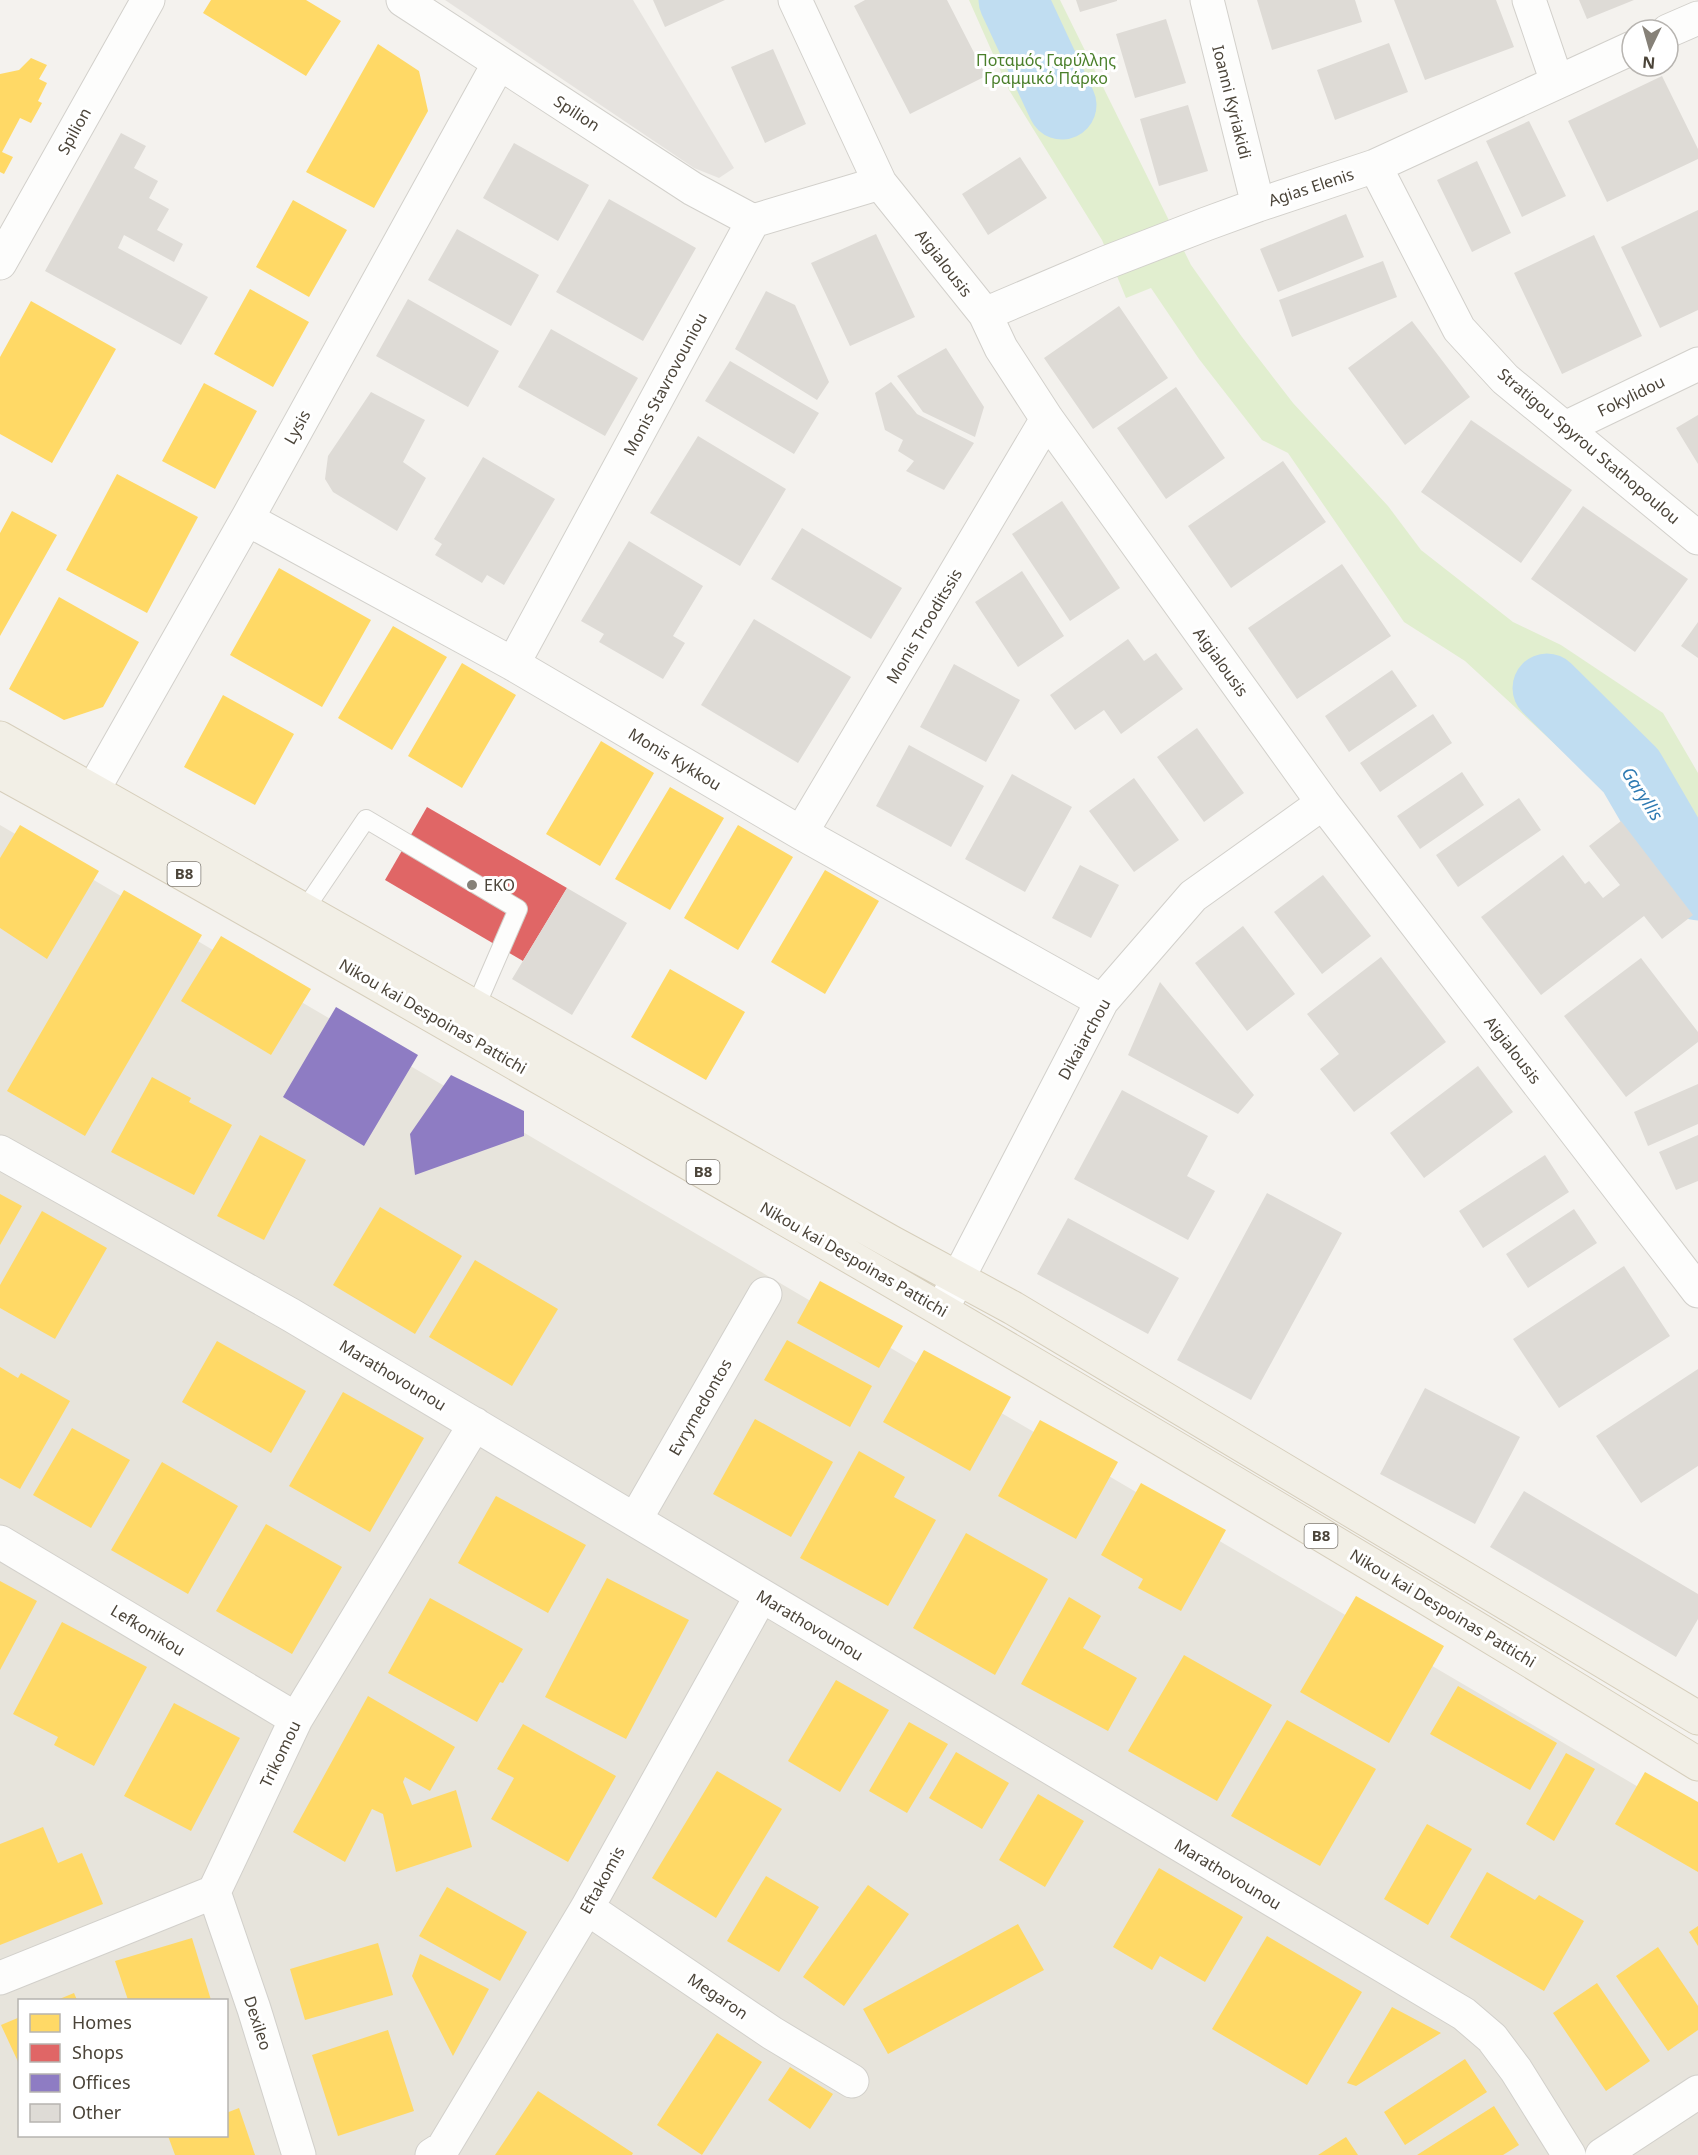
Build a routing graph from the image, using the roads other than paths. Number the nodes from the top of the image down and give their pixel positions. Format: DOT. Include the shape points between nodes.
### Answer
graph roads {
  1 [pos="148,0"];
  2 [pos="403,0"];
  3 [pos="795,0"];
  4 [pos="1207,0"];
  5 [pos="1529,0"];
  6 [pos="1698,18"];
  7 [pos="1680,26"];
  8 [pos="1620,53"];
  9 [pos="499,63"];
  10 [pos="1557,82"];
  11 [pos="1375,166"];
  12 [pos="880,183"];
  13 [pos="1258,205"];
  14 [pos="753,220"];
  15 [pos="0,263"];
  16 [pos="985,314"];
  17 [pos="1698,364"];
  18 [pos="1047,419"];
  19 [pos="1565,428"];
  20 [pos="247,519"];
  21 [pos="1698,538"];
  22 [pos="513,664"];
  23 [pos="0,738"];
  24 [pos="0,772"];
  25 [pos="93,790"];
  26 [pos="1323,803"];
  27 [pos="801,833"];
  28 [pos="305,909"];
  29 [pos="1102,1001"];
  30 [pos="476,1006"];
  31 [pos="0,1152"];
  32 [pos="958,1279"];
  33 [pos="1698,1291"];
  34 [pos="765,1294"];
  35 [pos="942,1309"];
  36 [pos="475,1424"];
  37 [pos="635,1520"];
  38 [pos="0,1542"];
  39 [pos="760,1596"];
  40 [pos="1698,1718"];
  41 [pos="297,1719"];
  42 [pos="1698,1764"];
  43 [pos="214,1892"];
  44 [pos="587,1908"];
  45 [pos="0,1978"];
  46 [pos="852,2081"];
  47 [pos="1698,2092"];
  48 [pos="299,2155"];
  49 [pos="432,2155"];
  50 [pos="1569,2155"];
  51 [pos="1602,2155"];
  1 -- 15 [label="street, Spilion"];
  2 -- 9 [label="street, Spilion"];
  3 -- 12 [label="street, Aigialousis"];
  4 -- 13 [label="street, Ioanni Kyriakidi"];
  5 -- 10 [label="street"];
  6 -- 7 [label="street"];
  8 -- 10 [label="street, Agias Elenis"];
  9 -- 14 [label="street, Spilion" via="693,189"];
  9 -- 20 [label="street, Lysis"];
  10 -- 11 [label="street, Agias Elenis"];
  11 -- 13 [label="street, Agias Elenis"];
  11 -- 19 [label="street, Stratigou Spyrou Stathopoulou" via="1459,329 1505,379"];
  12 -- 14 [label="street"];
  12 -- 16 [label="street, Aigialousis"];
  13 -- 16 [label="street, Agias Elenis"];
  14 -- 22 [label="street, Monis Stavrovouniou"];
  16 -- 18 [label="street, Aigialousis" via="1001,348"];
  17 -- 19 [label="street, Fokylidou"];
  18 -- 26 [label="street, Aigialousis"];
  18 -- 27 [label="street, Monis Trooditssis"];
  19 -- 21 [label="street, Stratigou Spyrou Stathopoulou"];
  20 -- 22 [label="street, Monis Kykkou"];
  20 -- 25 [label="street, Lysis"];
  22 -- 27 [label="street, Monis Kykkou"];
  23 -- 25 [label="main road, Nikou kai Despoinas Pattichi"];
  24 -- 35 [label="main road, Nikou kai Despoinas Pattichi / B8"];
  25 -- 28 [label="main road, Nikou kai Despoinas Pattichi"];
  26 -- 29 [label="street, Dikaiarchou" via="1193,896"];
  26 -- 33 [label="street, Aigialousis"];
  27 -- 29 [label="street, Monis Kykkou"];
  28 -- 30 [label="main road, Nikou kai Despoinas Pattichi"];
  28 -- 30 [label="lane" via="366,819 518,909"];
  29 -- 32 [label="street, Dikaiarchou"];
  30 -- 32 [label="main road, Nikou kai Despoinas Pattichi"];
  31 -- 36 [label="street, Marathovounou" via="291,1315"];
  32 -- 35 [label="street, Dikaiarchou"];
  32 -- 40 [label="main road, Nikou kai Despoinas Pattichi" via="1024,1314"];
  34 -- 37 [label="street, Evrymedontos"];
  35 -- 42 [label="main road, Nikou kai Despoinas Pattichi / B8"];
  36 -- 37 [label="street, Marathovounou"];
  36 -- 41 [label="street, Trikomou"];
  37 -- 39 [label="street, Marathovounou"];
  38 -- 41 [label="street, Lefkonikou"];
  39 -- 44 [label="street, Eftakomis"];
  39 -- 50 [label="street, Marathovounou" via="1464,2014 1492,2038 1516,2070"];
  41 -- 43 [label="street, Trikomou"];
  43 -- 45 [label="street"];
  43 -- 48 [label="street, Dexileo"];
  44 -- 46 [label="street, Megaron" via="772,2033"];
  44 -- 49 [label="street, Eftakomis" via="443,2148"];
  47 -- 51 [label="street"];
}
